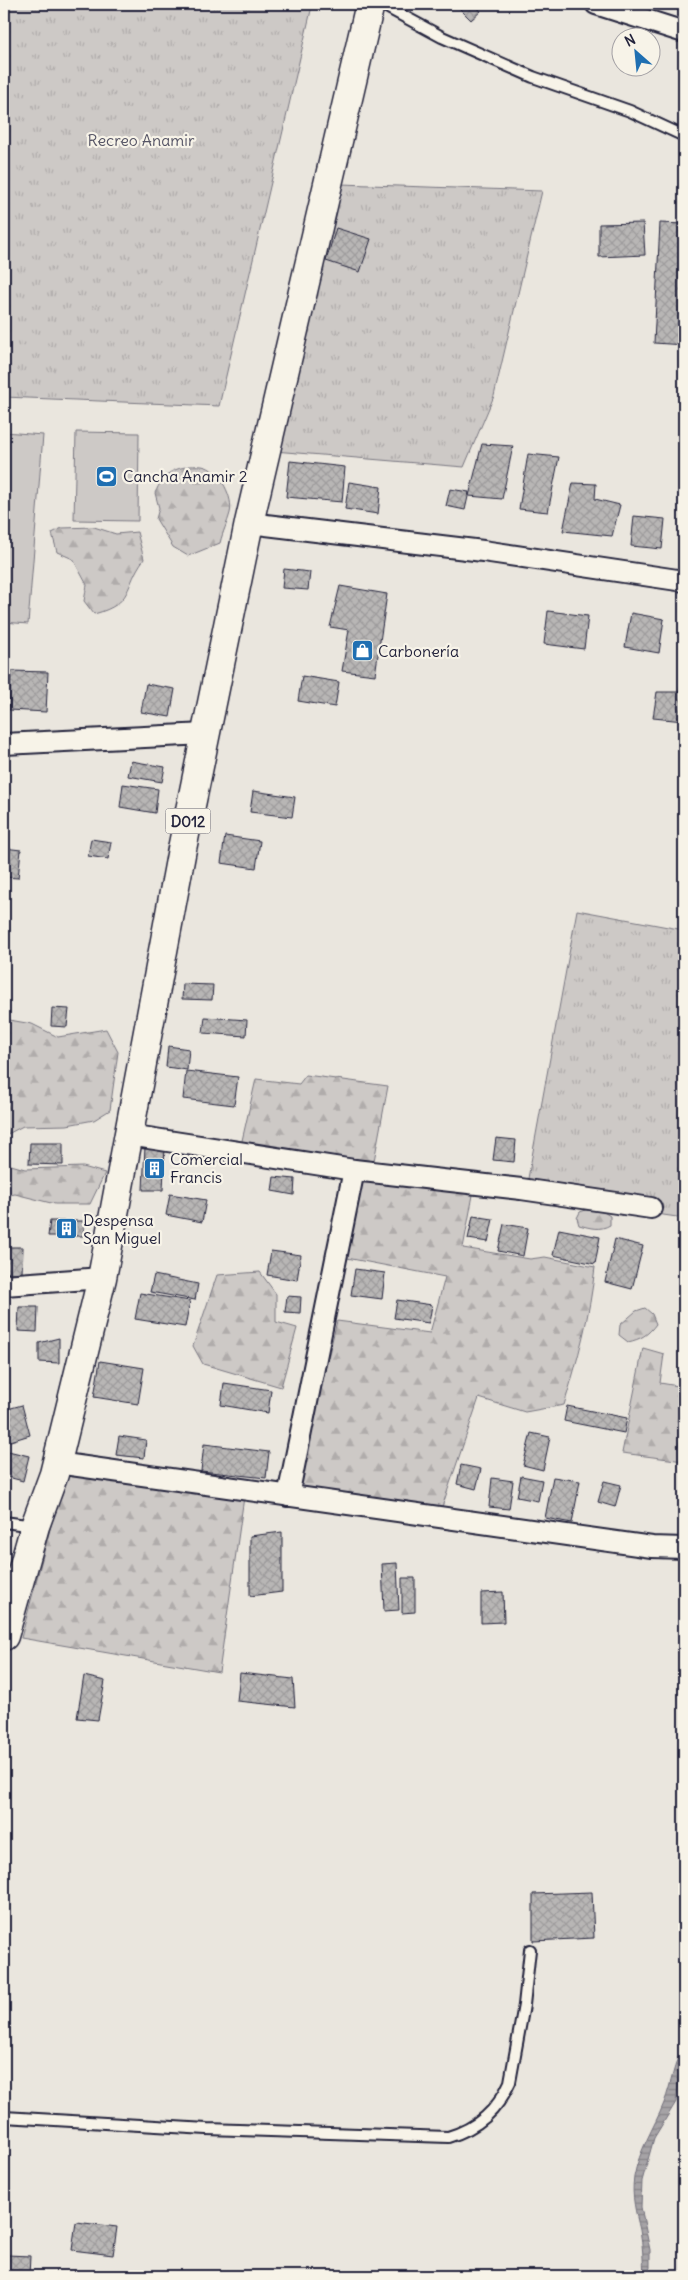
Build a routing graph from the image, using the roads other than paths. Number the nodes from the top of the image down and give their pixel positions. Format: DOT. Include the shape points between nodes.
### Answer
graph roads {
  1 [pos="370,4"];
  2 [pos="381,4"];
  3 [pos="596,4"];
  4 [pos="644,11"];
  5 [pos="684,32"];
  6 [pos="684,136"];
  7 [pos="249,523"];
  8 [pos="684,581"];
  9 [pos="205,734"];
  10 [pos="4,744"];
  11 [pos="129,1135"];
  12 [pos="354,1170"];
  13 [pos="652,1208"];
  14 [pos="102,1278"];
  15 [pos="4,1285"];
  16 [pos="57,1463"];
  17 [pos="288,1496"];
  18 [pos="4,1522"];
  19 [pos="35,1526"];
  20 [pos="684,1548"];
  21 [pos="4,1636"];
  22 [pos="530,1950"];
  23 [pos="4,2118"];
  1 -- 7 [label="main road, D012"];
  2 -- 6 [label="lane" via="460,45 630,111"];
  3 -- 4 [label="street"];
  4 -- 5 [label="street"];
  7 -- 8 [label="street" via="483,551"];
  7 -- 9 [label="main road, D012"];
  9 -- 10 [label="street"];
  9 -- 11 [label="main road, D012"];
  11 -- 12 [label="street"];
  11 -- 14 [label="main road, D012"];
  12 -- 13 [label="street"];
  12 -- 17 [label="street"];
  14 -- 15 [label="street"];
  14 -- 16 [label="main road, D012"];
  16 -- 17 [label="street"];
  16 -- 19 [label="main road, D012"];
  17 -- 20 [label="street" via="652,1547"];
  18 -- 19 [label="lane"];
  19 -- 21 [label="main road, D012"];
  22 -- 23 [label="lane" via="510,2082 490,2114 470,2129 448,2137"];
}
